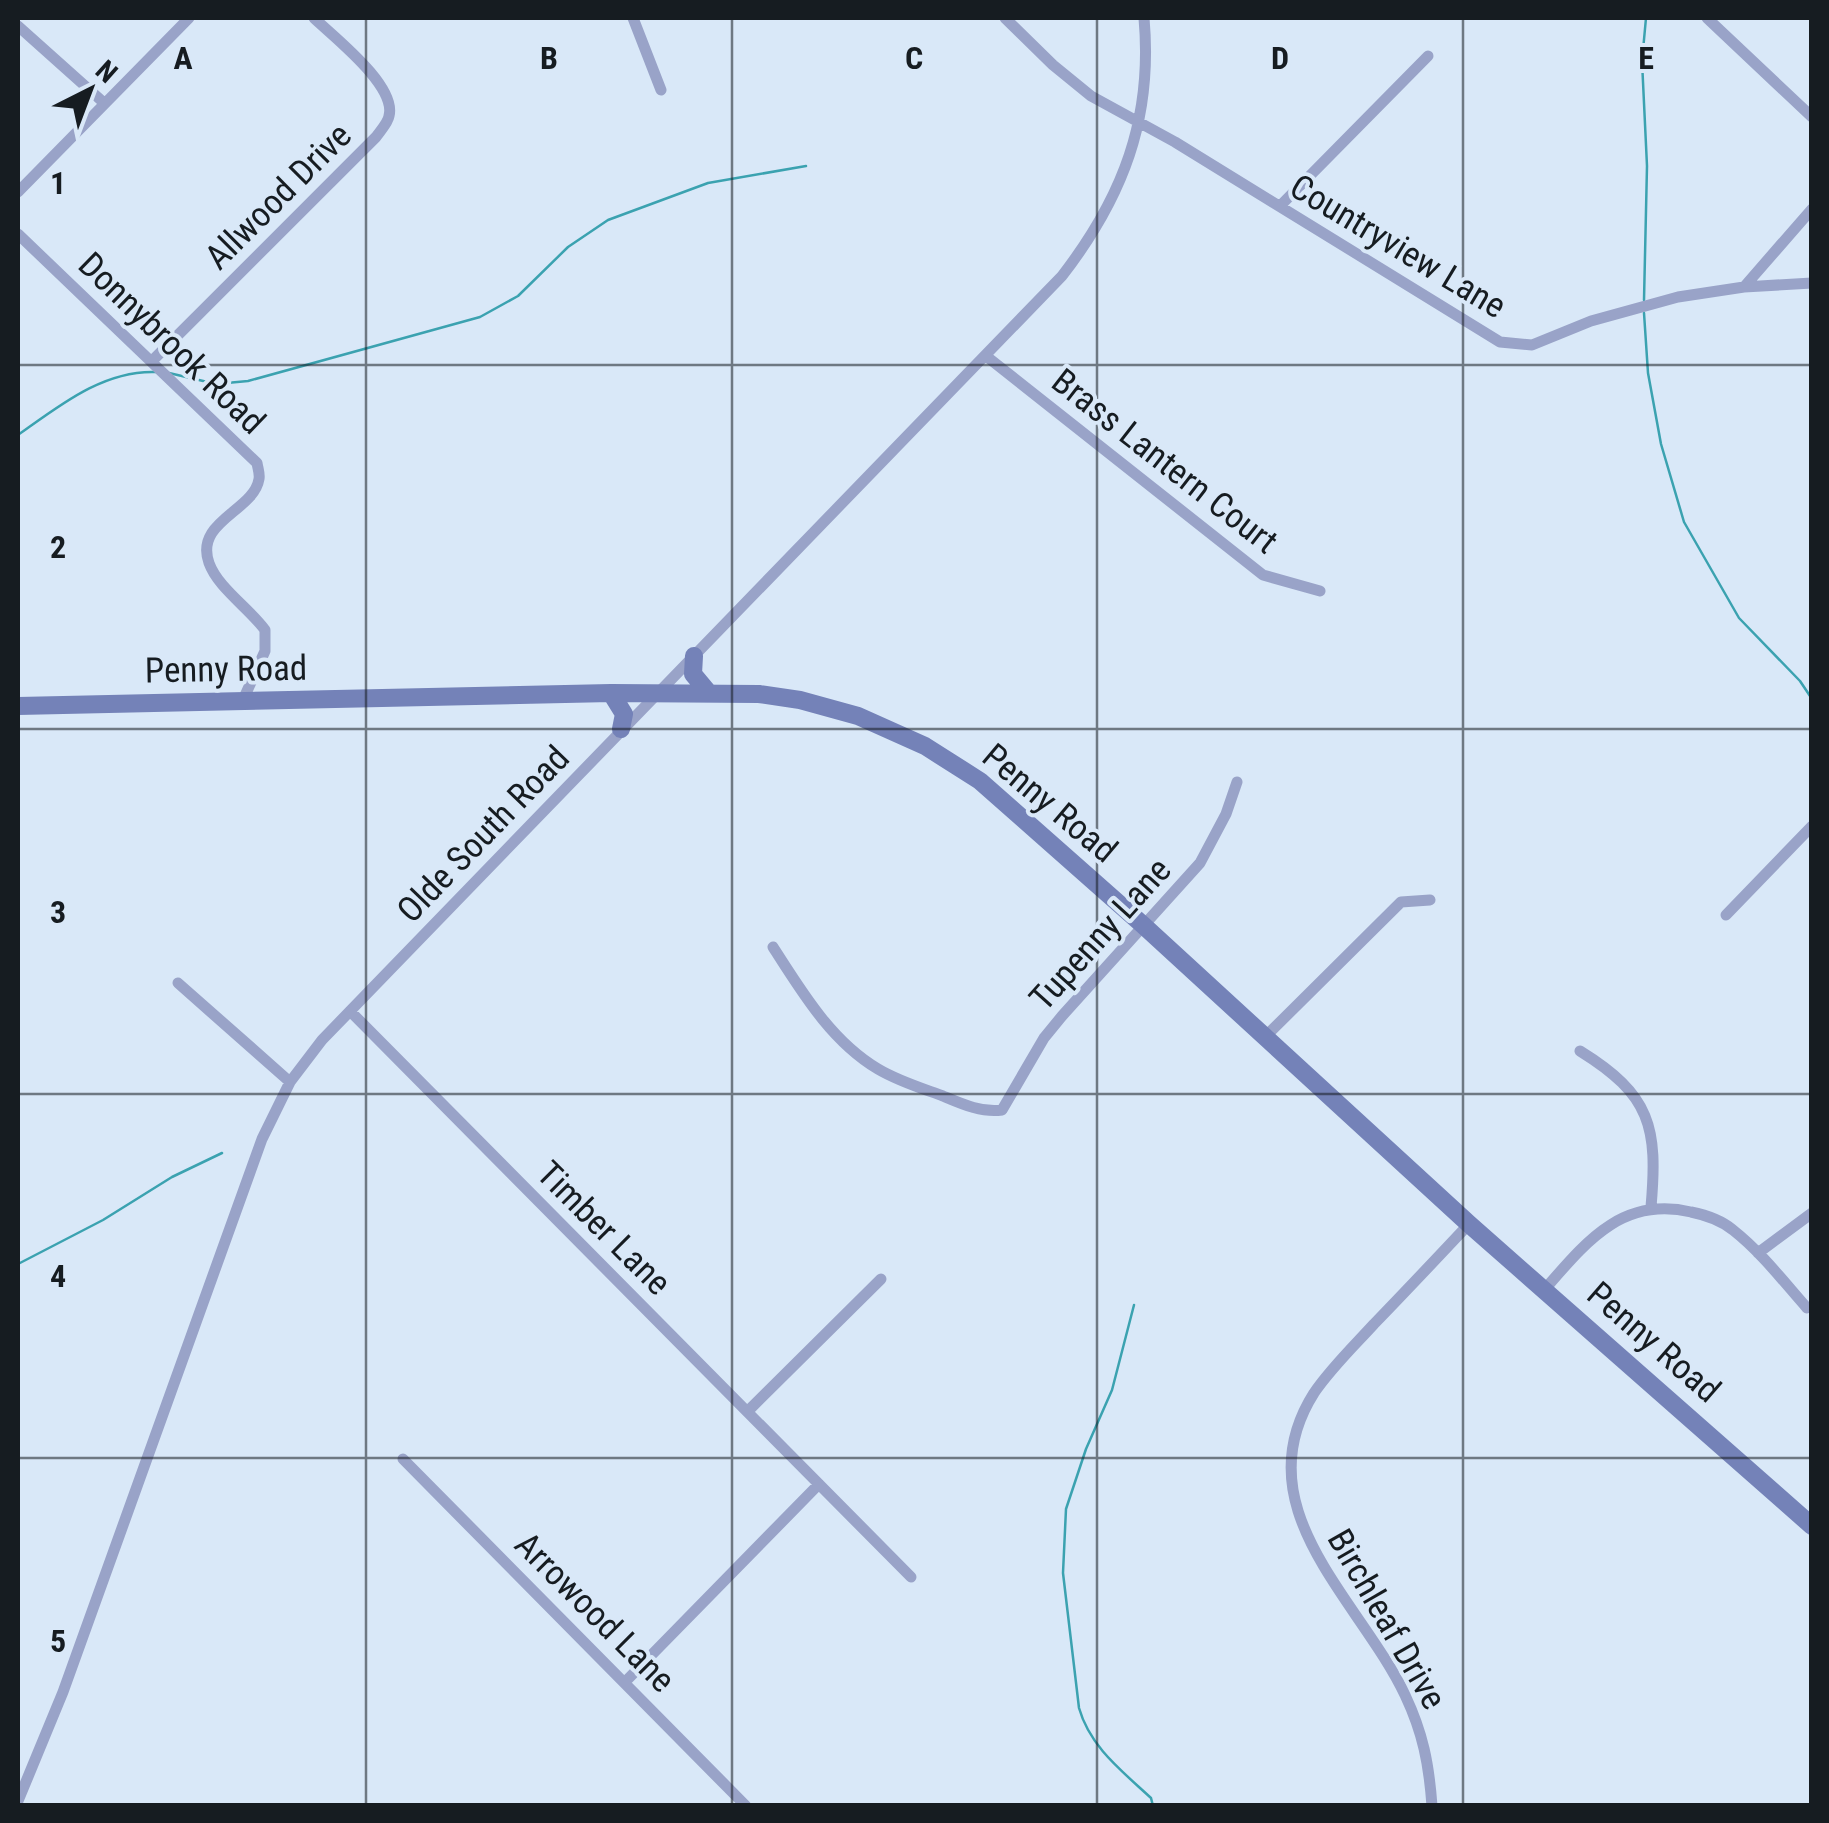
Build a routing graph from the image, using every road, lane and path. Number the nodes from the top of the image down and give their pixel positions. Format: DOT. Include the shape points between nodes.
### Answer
graph roads {
  1 [pos="188,18"];
  2 [pos="632,18"];
  3 [pos="1005,18"];
  4 [pos="1144,18"];
  5 [pos="1706,18"];
  6 [pos="319,19"];
  7 [pos="18,26"];
  8 [pos="1428,56"];
  9 [pos="661,90"];
  10 [pos="103,102"];
  11 [pos="1812,117"];
  12 [pos="1140,124"];
  13 [pos="18,192"];
  14 [pos="1280,206"];
  15 [pos="1812,209"];
  16 [pos="18,234"];
  17 [pos="1812,283"];
  18 [pos="1744,287"];
  19 [pos="986,356"];
  20 [pos="152,361"];
  21 [pos="1320,591"];
  22 [pos="694,656"];
  23 [pos="656,692"];
  24 [pos="708,692"];
  25 [pos="611,693"];
  26 [pos="243,700"];
  27 [pos="18,706"];
  28 [pos="622,729"];
  29 [pos="1237,782"];
  30 [pos="1812,826"];
  31 [pos="1430,900"];
  32 [pos="1726,915"];
  33 [pos="1143,925"];
  34 [pos="773,946"];
  35 [pos="178,984"];
  36 [pos="350,1011"];
  37 [pos="1266,1037"];
  38 [pos="1580,1052"];
  39 [pos="290,1082"];
  40 [pos="1651,1208"];
  41 [pos="1812,1213"];
  42 [pos="1469,1224"];
  43 [pos="1758,1253"];
  44 [pos="881,1279"];
  45 [pos="1545,1289"];
  46 [pos="1808,1308"];
  47 [pos="748,1411"];
  48 [pos="403,1459"];
  49 [pos="819,1484"];
  50 [pos="1812,1526"];
  51 [pos="911,1577"];
  52 [pos="626,1681"];
  53 [pos="18,1801"];
  54 [pos="746,1806"];
  55 [pos="1432,1806"];
  1 -- 10 [label="street"];
  2 -- 9 [label="street"];
  3 -- 12 [label="street, Countryview Lane" via="1091,96"];
  4 -- 12 [label="street, Olde South Road"];
  5 -- 11 [label="street"];
  6 -- 20 [label="street, Allwood Drive" via="380,82 390,97 389,118"];
  7 -- 10 [label="street"];
  8 -- 14 [label="street"];
  10 -- 13 [label="street"];
  12 -- 14 [label="street, Countryview Lane"];
  12 -- 19 [label="street, Olde South Road" via="1087,243"];
  14 -- 18 [label="street, Countryview Lane" via="1500,342 1532,345 1629,310"];
  15 -- 18 [label="street"];
  16 -- 20 [label="street, Donnybrook Road"];
  17 -- 18 [label="street, Countryview Lane"];
  19 -- 21 [label="street, Brass Lantern Court" via="1263,575"];
  19 -- 22 [label="street, Olde South Road"];
  20 -- 26 [label="street, Donnybrook Road" via="257,463 260,479 253,491 206,546 209,564 265,630 265,651"];
  22 -- 23 [label="street, Olde South Road"];
  22 -- 24 [label="street" via="693,674"];
  23 -- 24 [label="street, Penny Road"];
  23 -- 25 [label="street, Penny Road"];
  23 -- 28 [label="street, Olde South Road"];
  24 -- 33 [label="street, Penny Road" via="800,700 858,716 925,746 980,781"];
  25 -- 26 [label="street, Penny Road"];
  25 -- 28 [label="street" via="624,714"];
  26 -- 27 [label="street, Penny Road"];
  28 -- 36 [label="street, Olde South Road"];
  29 -- 33 [label="street, Tupenny Lane" via="1210,849"];
  30 -- 32 [label="street"];
  31 -- 37 [label="street" via="1401,902"];
  33 -- 34 [label="street, Tupenny Lane" via="1044,1038 1008,1103 990,1112 861,1058 825,1022"];
  33 -- 37 [label="street, Penny Road"];
  35 -- 39 [label="street"];
  36 -- 39 [label="street, Olde South Road"];
  36 -- 47 [label="street, Timber Lane"];
  37 -- 42 [label="street, Penny Road"];
  38 -- 40 [label="street" via="1628,1087 1645,1114 1654,1154"];
  39 -- 53 [label="street, Olde South Road" via="262,1139"];
  40 -- 43 [label="street" via="1706,1215"];
  40 -- 45 [label="street" via="1593,1236"];
  41 -- 43 [label="street"];
  42 -- 45 [label="street, Penny Road"];
  42 -- 55 [label="street, Birchleaf Drive" via="1313,1394 1292,1464 1297,1510 1312,1550 1417,1722 1428,1754"];
  43 -- 46 [label="street"];
  44 -- 47 [label="street"];
  45 -- 50 [label="street, Penny Road"];
  47 -- 49 [label="street, Timber Lane"];
  48 -- 52 [label="street, Arrowood Lane"];
  49 -- 51 [label="street, Timber Lane"];
  49 -- 52 [label="street"];
  52 -- 54 [label="street, Arrowood Lane"];
}
